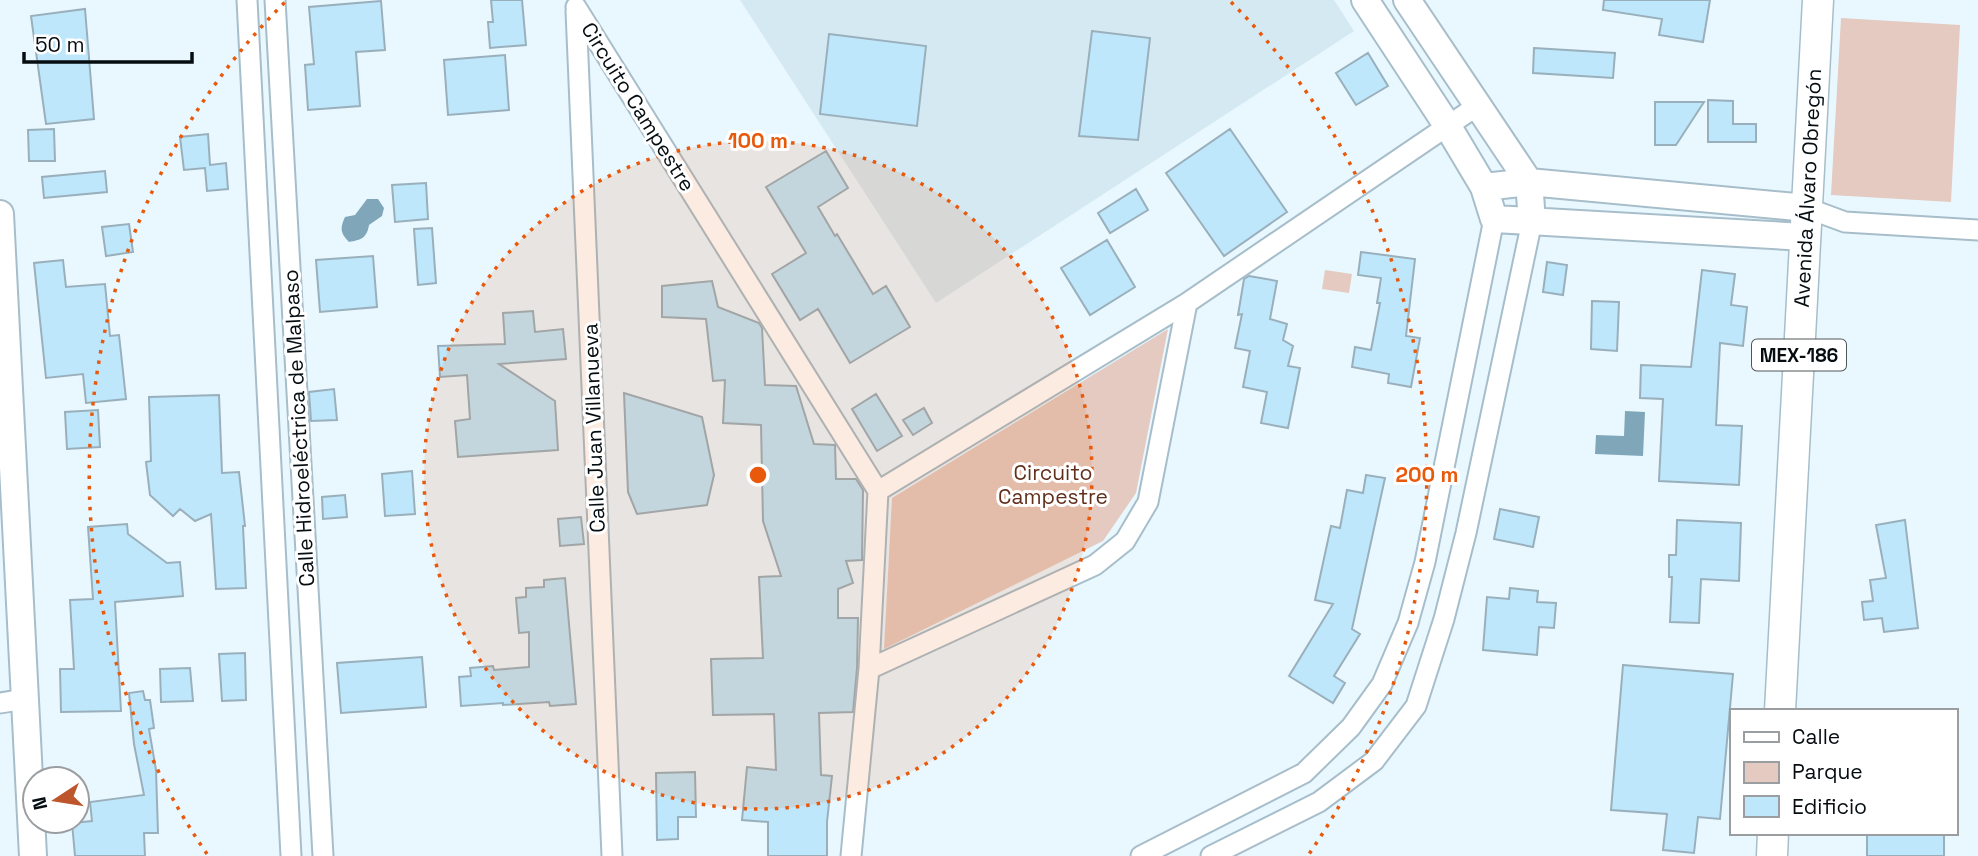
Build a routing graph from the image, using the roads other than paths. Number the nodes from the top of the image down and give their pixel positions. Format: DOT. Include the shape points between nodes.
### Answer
graph roads {
  1 [pos="247,0"];
  2 [pos="275,0"];
  3 [pos="1365,0"];
  4 [pos="1407,0"];
  5 [pos="1818,0"];
  6 [pos="576,4"];
  7 [pos="1477,106"];
  8 [pos="1447,125"];
  9 [pos="1529,182"];
  10 [pos="1484,187"];
  11 [pos="0,214"];
  12 [pos="1494,219"];
  13 [pos="1532,221"];
  14 [pos="1844,222"];
  15 [pos="0,223"];
  16 [pos="1806,223"];
  17 [pos="1978,230"];
  18 [pos="1187,303"];
  19 [pos="295,349"];
  20 [pos="265,352"];
  21 [pos="878,491"];
  22 [pos="869,669"];
  23 [pos="13,701"];
  24 [pos="1780,709"];
  25 [pos="1773,835"];
  26 [pos="33,856"];
  27 [pos="291,856"];
  28 [pos="323,856"];
  29 [pos="612,856"];
  30 [pos="851,856"];
  31 [pos="1141,856"];
  32 [pos="1211,856"];
  33 [pos="1772,856"];
  1 -- 20 [label="street, Calle Hidroeléctrica de Malpaso"];
  2 -- 19 [label="street, Calle Hidroeléctrica de Malpaso"];
  3 -- 8 [label="main road"];
  4 -- 7 [label="main road"];
  5 -- 16 [label="main road, Avenida Álvaro Obregón / MEX-186"];
  6 -- 21 [label="street, Circuito Campestre"];
  6 -- 29 [label="street, Calle Juan Villanueva"];
  7 -- 8 [label="street"];
  7 -- 9 [label="main road"];
  8 -- 10 [label="main road"];
  8 -- 18 [label="street"];
  9 -- 10 [label="main road"];
  9 -- 13 [label="main road"];
  9 -- 16 [label="main road"];
  10 -- 12 [label="main road"];
  11 -- 15 [label="main road"];
  12 -- 13 [label="main road"];
  12 -- 31 [label="street" via="1424,562 1408,623 1382,684 1351,727 1304,773"];
  13 -- 16 [label="main road"];
  13 -- 32 [label="street" via="1466,533 1416,706 1374,761 1319,802"];
  14 -- 16 [label="street"];
  14 -- 16 [label="street"];
  14 -- 17 [label="street"];
  15 -- 23 [label="main road"];
  16 -- 24 [label="main road, Avenida Álvaro Obregón / MEX-186"];
  18 -- 21 [label="street"];
  18 -- 22 [label="street" via="1148,502 1125,541 1095,565"];
  19 -- 20 [label="street"];
  19 -- 28 [label="street, Calle Hidroeléctrica de Malpaso"];
  20 -- 27 [label="street, Calle Hidroeléctrica de Malpaso"];
  21 -- 22 [label="street"];
  22 -- 30 [label="street"];
  23 -- 26 [label="main road"];
  25 -- 33 [label="main road"];
}
